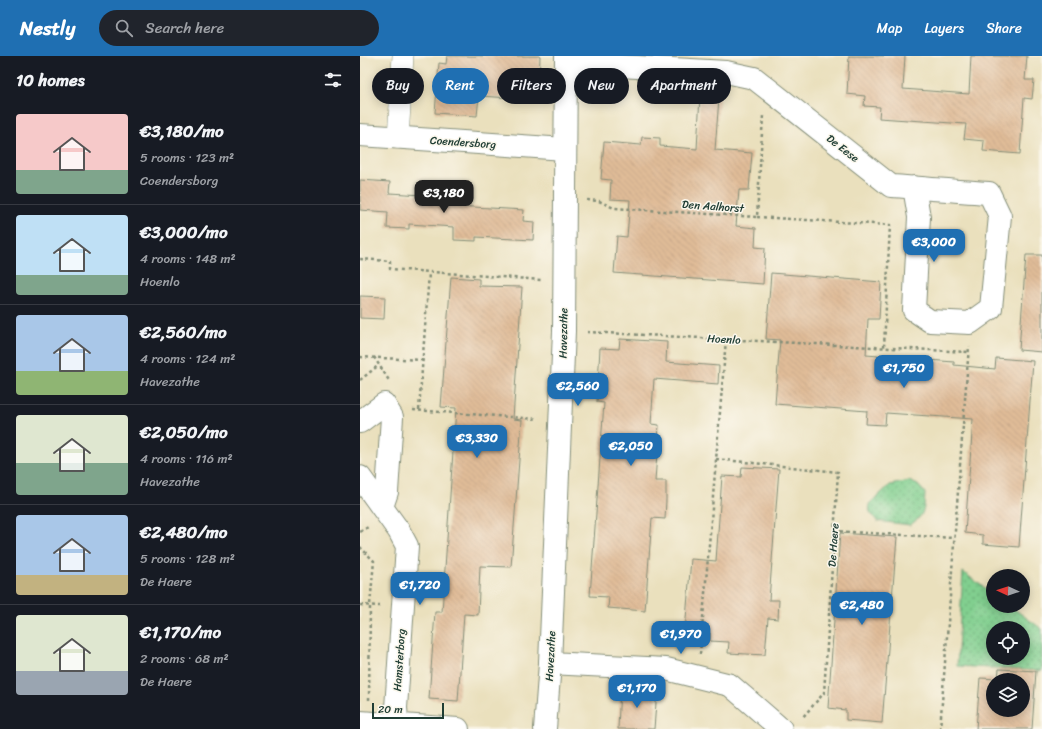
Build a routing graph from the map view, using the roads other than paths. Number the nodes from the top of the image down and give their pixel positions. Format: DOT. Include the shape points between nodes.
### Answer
graph roads {
  1 [pos="403,56"];
  2 [pos="566,60"];
  3 [pos="360,135"];
  4 [pos="398,138"];
  5 [pos="565,149"];
  6 [pos="914,187"];
  7 [pos="360,422"];
  8 [pos="360,477"];
  9 [pos="382,507"];
  10 [pos="550,663"];
  11 [pos="364,722"];
  12 [pos="789,726"];
  13 [pos="398,727"];
  14 [pos="458,729"];
  15 [pos="545,729"];
  1 -- 4 [label="street"];
  2 -- 5 [label="street, Havezathe"];
  2 -- 6 [label="street, De Eese" via="726,72 754,78 891,186"];
  3 -- 4 [label="street, Coendersborg"];
  4 -- 5 [label="street, Coendersborg"];
  5 -- 10 [label="street, Havezathe" via="564,331"];
  6 -- 6 [label="street, De Eese" via="919,217 914,310 930,321 970,323 991,308 1000,216 988,193"];
  7 -- 9 [label="street" via="384,404 392,417 387,492"];
  8 -- 9 [label="street, Hamsterborg"];
  9 -- 13 [label="street, Hamsterborg" via="407,546 396,708"];
  10 -- 12 [label="street" via="666,669 730,685"];
  10 -- 15 [label="street, Havezathe"];
  11 -- 13 [label="street"];
  13 -- 14 [label="street"];
}
